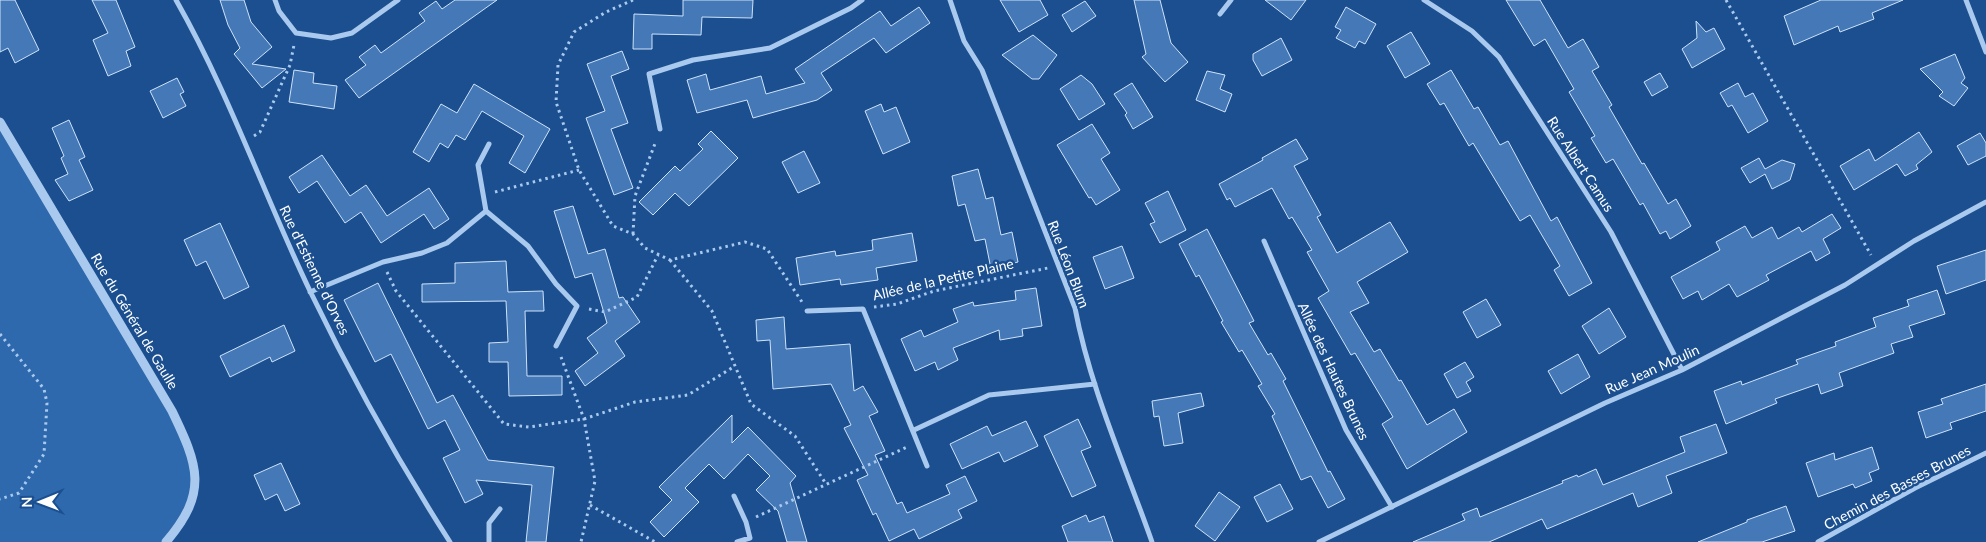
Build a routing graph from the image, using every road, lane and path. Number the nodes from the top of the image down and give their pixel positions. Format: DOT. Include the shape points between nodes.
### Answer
graph roads {
  1 [pos="176,0"];
  2 [pos="275,0"];
  3 [pos="398,0"];
  4 [pos="633,0"];
  5 [pos="862,0"];
  6 [pos="950,0"];
  7 [pos="1231,0"];
  8 [pos="1424,0"];
  9 [pos="1726,0"];
  10 [pos="1966,0"];
  11 [pos="1220,14"];
  12 [pos="296,33"];
  13 [pos="1986,52"];
  14 [pos="0,122"];
  15 [pos="660,129"];
  16 [pos="246,143"];
  17 [pos="489,144"];
  18 [pos="579,170"];
  19 [pos="482,196"];
  20 [pos="1986,202"];
  21 [pos="486,211"];
  22 [pos="633,234"];
  23 [pos="1264,241"];
  24 [pos="658,255"];
  25 [pos="670,260"];
  26 [pos="383,262"];
  27 [pos="1877,265"];
  28 [pos="1059,266"];
  29 [pos="310,292"];
  30 [pos="577,306"];
  31 [pos="863,309"];
  32 [pos="807,311"];
  33 [pos="0,334"];
  34 [pos="556,346"];
  35 [pos="735,366"];
  36 [pos="1682,370"];
  37 [pos="1095,384"];
  38 [pos="584,419"];
  39 [pos="914,430"];
  40 [pos="918,442"];
  41 [pos="1986,453"];
  42 [pos="927,466"];
  43 [pos="826,484"];
  44 [pos="734,496"];
  45 [pos="0,499"];
  46 [pos="590,505"];
  47 [pos="1392,507"];
  48 [pos="500,509"];
  49 [pos="746,522"];
  50 [pos="166,542"];
  51 [pos="450,542"];
  52 [pos="489,542"];
  53 [pos="581,542"];
  54 [pos="656,542"];
  55 [pos="737,542"];
  56 [pos="1152,542"];
  57 [pos="1319,542"];
  58 [pos="1818,542"];
  1 -- 16 [label="street, Rue d'Estienne d'Orves" via="199,41"];
  2 -- 12 [label="street" via="279,11"];
  3 -- 12 [label="street" via="352,33 331,38"];
  4 -- 18 [label="path" via="574,32 558,65 556,102"];
  5 -- 15 [label="street" via="770,48 693,60 648,74"];
  6 -- 28 [label="street, Rue Léon Blum" via="964,41 982,70"];
  7 -- 11 [label="street"];
  8 -- 36 [label="street, Rue Albert Camus" via="1472,31 1499,57 1612,232"];
  9 -- 27 [label="path"];
  10 -- 13 [label="street"];
  12 -- 16 [label="path" via="290,64 260,132"];
  14 -- 50 [label="street, Rue du Général de Gaulle" via="172,411 190,449 197,475 191,501 180,526"];
  15 -- 22 [label="path" via="635,196"];
  16 -- 29 [label="street, Rue d'Estienne d'Orves"];
  17 -- 19 [label="street" via="478,164"];
  18 -- 19 [label="path"];
  18 -- 22 [label="path" via="613,226"];
  19 -- 21 [label="street"];
  20 -- 27 [label="street, Rue Jean Moulin"];
  21 -- 26 [label="street" via="447,242"];
  21 -- 30 [label="street" via="528,246"];
  22 -- 24 [label="path" via="645,248"];
  23 -- 47 [label="street, Allée des Hautes Brunes" via="1346,430"];
  24 -- 25 [label="path"];
  24 -- 30 [label="path" via="637,297 605,312"];
  25 -- 32 [label="path" via="745,242 767,249"];
  25 -- 35 [label="path" via="712,311"];
  26 -- 29 [label="street"];
  26 -- 38 [label="path" via="396,291 504,424 529,427"];
  27 -- 36 [label="street, Rue Jean Moulin"];
  28 -- 31 [label="path, Allée de la Petite Plaine" via="934,290 897,304"];
  28 -- 37 [label="street, Rue Léon Blum" via="1076,308 1082,343"];
  29 -- 51 [label="street, Rue d'Estienne d'Orves" via="386,438"];
  30 -- 34 [label="street"];
  31 -- 32 [label="street"];
  31 -- 39 [label="street"];
  33 -- 45 [label="path" via="44,389 47,403 44,454 19,493"];
  34 -- 38 [label="path"];
  35 -- 38 [label="path" via="688,395 635,402"];
  35 -- 43 [label="path" via="751,404 795,436"];
  36 -- 47 [label="street, Rue Jean Moulin" via="1605,403"];
  37 -- 39 [label="street" via="990,395"];
  37 -- 56 [label="street, Rue Léon Blum"];
  38 -- 46 [label="path" via="595,481"];
  39 -- 40 [label="street"];
  40 -- 42 [label="street"];
  40 -- 43 [label="path"];
  41 -- 58 [label="street, Chemin des Basses Brunes"];
  43 -- 49 [label="path"];
  44 -- 49 [label="street"];
  46 -- 53 [label="path"];
  46 -- 54 [label="path"];
  47 -- 57 [label="street, Rue Jean Moulin"];
  48 -- 52 [label="street" via="489,523"];
  49 -- 55 [label="street" via="750,538"];
}
